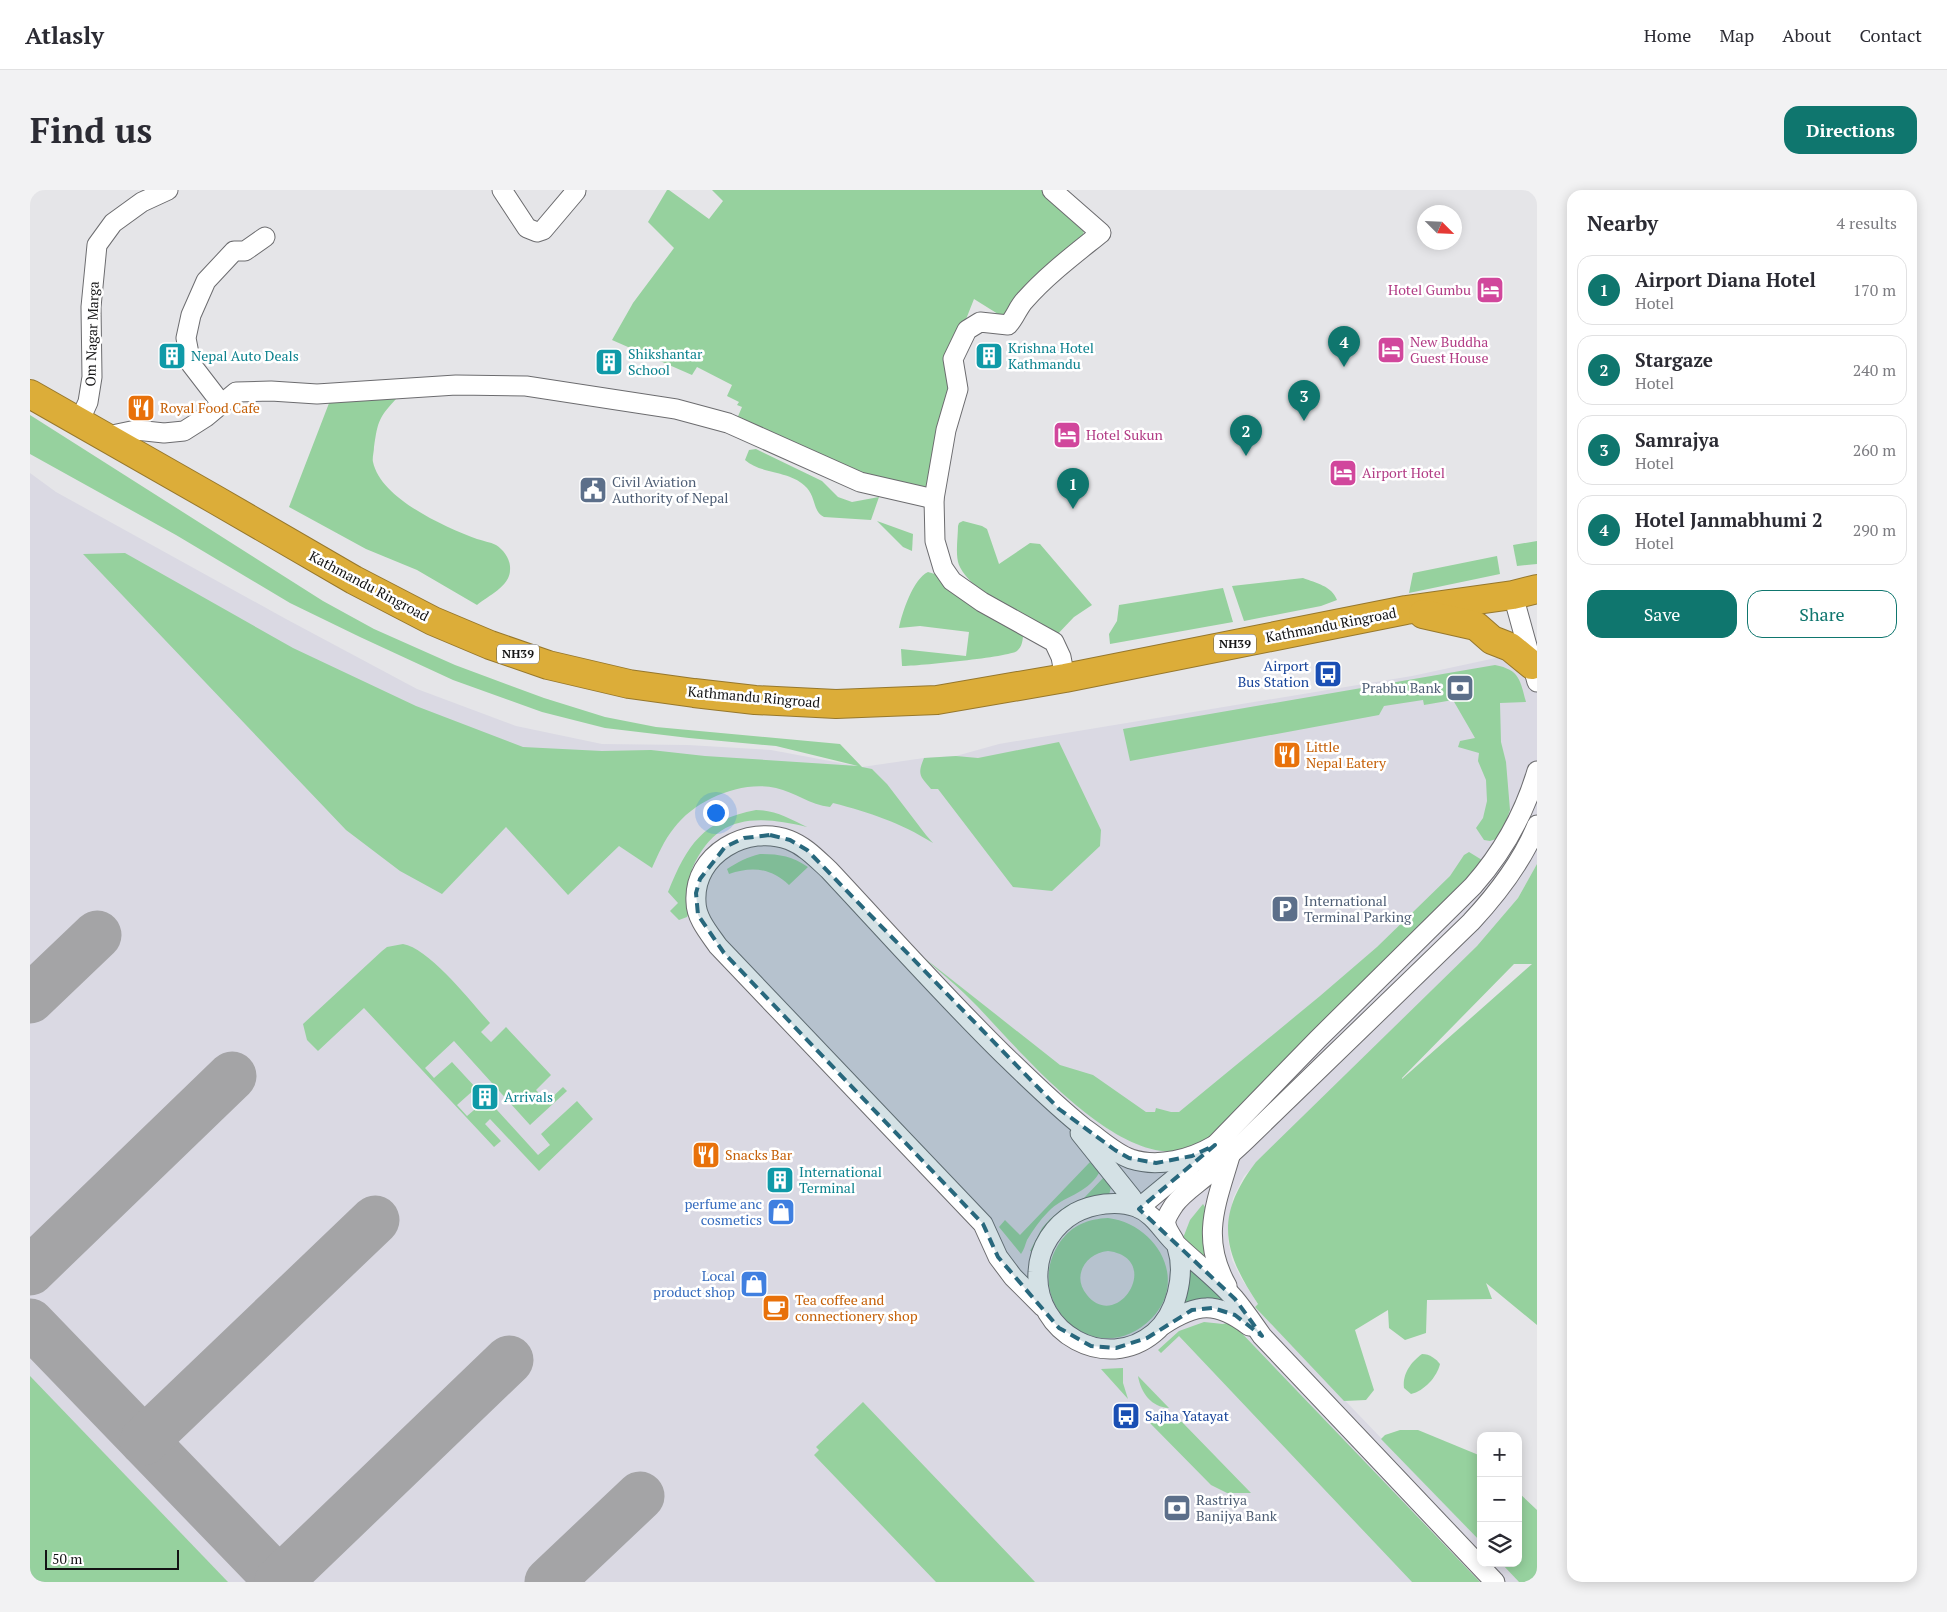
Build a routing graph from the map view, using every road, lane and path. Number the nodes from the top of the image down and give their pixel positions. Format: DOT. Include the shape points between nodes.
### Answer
graph roads {
  1 [pos="168,190"];
  2 [pos="502,190"];
  3 [pos="1052,190"];
  4 [pos="576,191"];
  5 [pos="266,237"];
  6 [pos="30,394"];
  7 [pos="221,403"];
  8 [pos="79,422"];
  9 [pos="106,439"];
  10 [pos="934,500"];
  11 [pos="1530,594"];
  12 [pos="1406,610"];
  13 [pos="1535,674"];
  14 [pos="1065,678"];
  15 [pos="1537,771"];
  16 [pos="1537,825"];
  17 [pos="1059,1109"];
  18 [pos="1222,1150"];
  19 [pos="1137,1207"];
  20 [pos="1177,1245"];
  21 [pos="1235,1299"];
  22 [pos="1046,1310"];
  23 [pos="1162,1326"];
  24 [pos="1262,1336"];
  25 [pos="1495,1582"];
  1 -- 8 [label="street, Om Nagar Marga" via="142,202 113,223 97,245 91,308 92,377 88,402"];
  2 -- 4 [label="street" via="527,228 537,232 543,230"];
  3 -- 10 [label="street" via="1101,233 1024,300 1008,325 980,322 967,330 953,358 958,389 946,430"];
  5 -- 7 [label="street" via="246,251 234,251 206,281 190,316 186,338 191,364"];
  6 -- 8 [label="highway, Kathmandu Ringroad / NH39"];
  7 -- 9 [label="street" via="184,430 164,433 136,430"];
  7 -- 10 [label="street" via="236,392 317,394 456,385 526,386 676,409 728,423 844,476"];
  8 -- 9 [label="highway, Kathmandu Ringroad / NH39"];
  9 -- 14 [label="highway, Kathmandu Ringroad / NH39" via="363,585 433,621 548,665 629,684 694,693 836,704 937,700"];
  10 -- 14 [label="street" via="934,541 943,568 952,581 982,602 1054,642"];
  11 -- 12 [label="highway, Kathmandu Ringroad / NH39"];
  11 -- 13 [label="street"];
  12 -- 13 [label="highway" via="1476,626 1492,640 1510,647"];
  12 -- 14 [label="highway, Kathmandu Ringroad / NH39"];
  15 -- 18 [label="street" via="1513,833 1474,886 1318,1039"];
  16 -- 18 [label="street" via="1526,850 1485,906"];
  17 -- 18 [label="street" via="1114,1150 1142,1162 1156,1163"];
  17 -- 19 [label="street"];
  17 -- 22 [label="street" via="976,1028 807,850 790,840 758,835 725,847 706,867 696,893 696,903 698,915 718,946 983,1224 998,1257"];
  18 -- 19 [label="street"];
  18 -- 20 [label="street" via="1174,1204 1167,1217 1166,1224"];
  18 -- 21 [label="street" via="1211,1240 1218,1267"];
  19 -- 20 [label="street" via="1160,1225"];
  19 -- 22 [label="street" via="1102,1204 1089,1207 1068,1218 1051,1234 1042,1250 1038,1269 1040,1295"];
  20 -- 21 [label="street"];
  20 -- 23 [label="street" via="1179,1277 1176,1301"];
  21 -- 24 [label="street"];
  22 -- 23 [label="street" via="1068,1336 1104,1348 1137,1343"];
  23 -- 24 [label="street" via="1192,1310 1213,1308 1235,1315"];
  24 -- 25 [label="street"];
}
